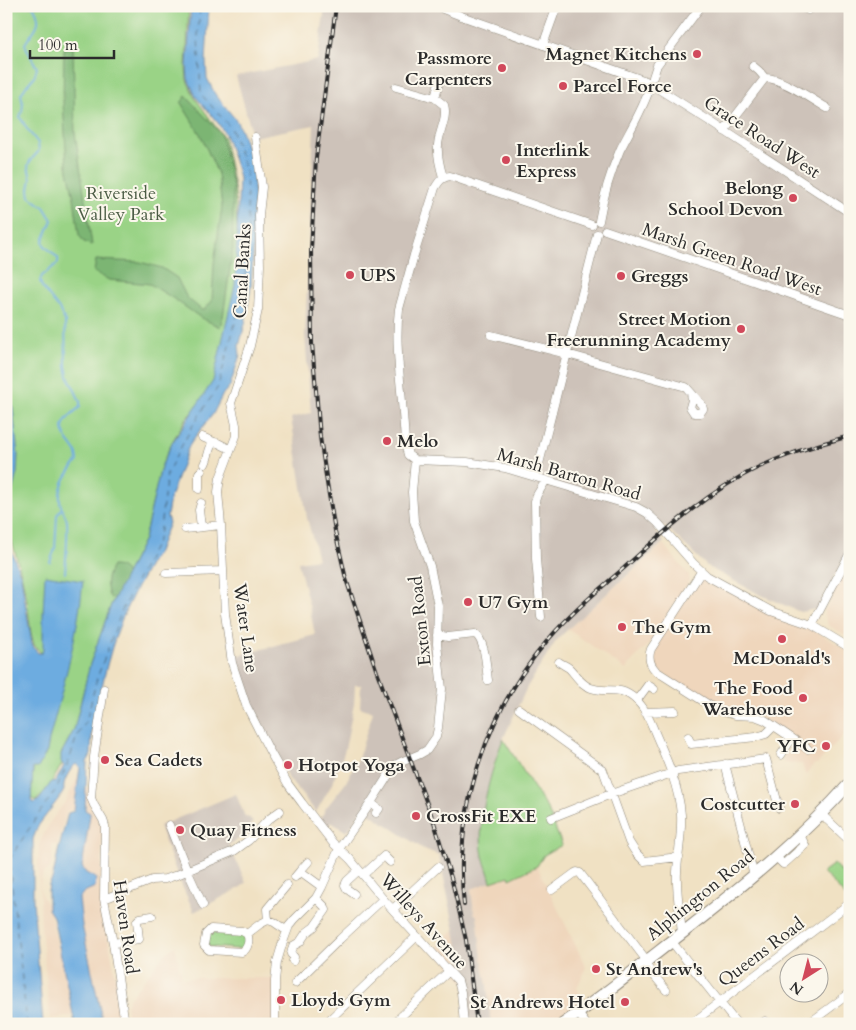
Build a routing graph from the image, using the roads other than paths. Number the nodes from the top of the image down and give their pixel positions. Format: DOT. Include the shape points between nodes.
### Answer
graph roads {
  1 [pos="439,6"];
  2 [pos="557,6"];
  3 [pos="701,6"];
  4 [pos="800,6"];
  5 [pos="808,10"];
  6 [pos="543,46"];
  7 [pos="752,66"];
  8 [pos="766,78"];
  9 [pos="649,79"];
  10 [pos="439,82"];
  11 [pos="396,87"];
  12 [pos="653,89"];
  13 [pos="435,98"];
  14 [pos="827,108"];
  15 [pos="724,131"];
  16 [pos="255,137"];
  17 [pos="446,176"];
  18 [pos="850,213"];
  19 [pos="596,223"];
  20 [pos="605,230"];
  21 [pos="597,234"];
  22 [pos="850,315"];
  23 [pos="491,335"];
  24 [pos="567,354"];
  25 [pos="691,394"];
  26 [pos="231,403"];
  27 [pos="202,437"];
  28 [pos="214,442"];
  29 [pos="230,449"];
  30 [pos="415,460"];
  31 [pos="536,476"];
  32 [pos="546,480"];
  33 [pos="199,489"];
  34 [pos="201,503"];
  35 [pos="220,525"];
  36 [pos="201,527"];
  37 [pos="185,529"];
  38 [pos="850,553"];
  39 [pos="223,571"];
  40 [pos="701,572"];
  41 [pos="166,573"];
  42 [pos="541,617"];
  43 [pos="812,625"];
  44 [pos="437,635"];
  45 [pos="850,648"];
  46 [pos="559,662"];
  47 [pos="488,680"];
  48 [pos="104,689"];
  49 [pos="654,689"];
  50 [pos="637,700"];
  51 [pos="519,709"];
  52 [pos="675,711"];
  53 [pos="645,712"];
  54 [pos="774,726"];
  55 [pos="688,737"];
  56 [pos="792,738"];
  57 [pos="808,749"];
  58 [pos="781,755"];
  59 [pos="725,764"];
  60 [pos="671,773"];
  61 [pos="850,783"];
  62 [pos="611,794"];
  63 [pos="370,803"];
  64 [pos="779,808"];
  65 [pos="280,811"];
  66 [pos="376,814"];
  67 [pos="821,814"];
  68 [pos="551,818"];
  69 [pos="169,825"];
  70 [pos="850,841"];
  71 [pos="339,849"];
  72 [pos="384,856"];
  73 [pos="679,857"];
  74 [pos="308,862"];
  75 [pos="438,867"];
  76 [pos="187,870"];
  77 [pos="361,873"];
  78 [pos="754,876"];
  79 [pos="287,885"];
  80 [pos="322,887"];
  81 [pos="552,890"];
  82 [pos="354,894"];
  83 [pos="316,898"];
  84 [pos="104,899"];
  85 [pos="383,899"];
  86 [pos="850,903"];
  87 [pos="203,905"];
  88 [pos="393,909"];
  89 [pos="152,916"];
  90 [pos="268,920"];
  91 [pos="287,931"];
  92 [pos="682,933"];
  93 [pos="247,934"];
  94 [pos="417,936"];
  95 [pos="672,942"];
  96 [pos="113,943"];
  97 [pos="293,961"];
  98 [pos="646,962"];
  99 [pos="450,972"];
  100 [pos="295,983"];
  101 [pos="666,990"];
  102 [pos="850,993"];
  103 [pos="720,1002"];
  104 [pos="578,1013"];
  105 [pos="125,1024"];
  106 [pos="275,1024"];
  107 [pos="325,1024"];
  108 [pos="394,1024"];
  109 [pos="464,1024"];
  110 [pos="563,1024"];
  111 [pos="586,1024"];
  112 [pos="691,1024"];
  113 [pos="737,1024"];
  114 [pos="761,1024"];
  115 [pos="770,1024"];
  116 [pos="808,1024"];
  1 -- 6 [label="street"];
  2 -- 6 [label="street"];
  3 -- 9 [label="street"];
  4 -- 5 [label="street"];
  6 -- 9 [label="street"];
  7 -- 8 [label="street"];
  8 -- 14 [label="street" via="786,85"];
  8 -- 15 [label="street"];
  9 -- 12 [label="street" via="646,87"];
  9 -- 12 [label="street" via="658,80 659,85"];
  10 -- 13 [label="street"];
  11 -- 13 [label="street"];
  12 -- 15 [label="street, Grace Road West"];
  12 -- 19 [label="street" via="620,150"];
  13 -- 17 [label="street" via="446,110 438,148 441,171"];
  15 -- 18 [label="street, Grace Road West"];
  16 -- 26 [label="street, Canal Banks" via="262,187 258,310"];
  17 -- 19 [label="street"];
  17 -- 30 [label="street" via="435,188 399,309 397,332 405,442 408,455"];
  19 -- 20 [label="street" via="604,224"];
  19 -- 21 [label="street" via="593,231"];
  20 -- 21 [label="street"];
  20 -- 22 [label="street, Marsh Green Road West"];
  21 -- 24 [label="street"];
  23 -- 24 [label="street"];
  24 -- 25 [label="street" via="686,388"];
  24 -- 31 [label="street"];
  26 -- 29 [label="street, Water Lane" via="236,436"];
  27 -- 28 [label="street"];
  28 -- 29 [label="street"];
  28 -- 33 [label="street" via="199,473"];
  29 -- 35 [label="street, Water Lane" via="218,492"];
  30 -- 31 [label="street, Marsh Barton Road" via="467,462"];
  30 -- 44 [label="street, Exton Road" via="414,521 435,589"];
  31 -- 32 [label="street, Marsh Barton Road"];
  32 -- 40 [label="street, Marsh Barton Road" via="643,510"];
  32 -- 42 [label="street" via="535,502"];
  34 -- 36 [label="street"];
  35 -- 36 [label="street"];
  35 -- 39 [label="street, Water Lane"];
  36 -- 37 [label="street"];
  38 -- 43 [label="street"];
  39 -- 41 [label="street"];
  39 -- 71 [label="street, Water Lane" via="232,662 246,705 288,784"];
  40 -- 43 [label="street, Marsh Barton Road" via="771,611"];
  40 -- 54 [label="street" via="651,649 650,663 656,672 717,710 755,716"];
  43 -- 45 [label="street, Marsh Barton Road"];
  44 -- 47 [label="street" via="478,636"];
  44 -- 63 [label="street, Exton Road" via="442,689 436,738 427,750 396,765"];
  46 -- 50 [label="street" via="589,687 617,690"];
  48 -- 84 [label="street, Haven Road" via="91,798 105,826"];
  49 -- 50 [label="street" via="648,685"];
  50 -- 53 [label="street"];
  51 -- 62 [label="street" via="602,770"];
  52 -- 53 [label="street"];
  53 -- 60 [label="street"];
  54 -- 55 [label="street" via="766,734 756,737 691,744"];
  54 -- 56 [label="street"];
  56 -- 57 [label="street"];
  56 -- 58 [label="street"];
  59 -- 60 [label="street"];
  59 -- 64 [label="street" via="766,759"];
  59 -- 78 [label="street"];
  60 -- 62 [label="street"];
  60 -- 73 [label="street" via="681,816"];
  61 -- 67 [label="highway, Alphington Road"];
  62 -- 68 [label="street"];
  62 -- 73 [label="street" via="629,842 640,858"];
  63 -- 66 [label="street" via="379,809"];
  63 -- 71 [label="street"];
  65 -- 76 [label="street" via="244,845"];
  67 -- 70 [label="street"];
  67 -- 78 [label="highway, Alphington Road"];
  69 -- 76 [label="street"];
  71 -- 77 [label="street, Willeys Avenue"];
  71 -- 80 [label="street"];
  72 -- 77 [label="street"];
  73 -- 92 [label="street" via="677,890"];
  74 -- 80 [label="street" via="298,874"];
  75 -- 88 [label="street"];
  76 -- 84 [label="street"];
  76 -- 87 [label="street"];
  77 -- 82 [label="street" via="345,885"];
  77 -- 85 [label="street, Willeys Avenue"];
  78 -- 92 [label="highway, Alphington Road"];
  79 -- 90 [label="street" via="267,909"];
  80 -- 83 [label="street"];
  81 -- 98 [label="street" via="575,873 580,873"];
  83 -- 91 [label="street"];
  83 -- 97 [label="street" via="326,910 314,927 293,946"];
  84 -- 96 [label="street, Haven Road"];
  85 -- 88 [label="street, Willeys Avenue"];
  85 -- 100 [label="street"];
  86 -- 103 [label="street, Queens Road"];
  88 -- 94 [label="street, Willeys Avenue"];
  89 -- 96 [label="street" via="137,921 139,943"];
  90 -- 91 [label="street"];
  90 -- 93 [label="street"];
  91 -- 106 [label="street" via="277,962"];
  92 -- 95 [label="highway, Alphington Road"];
  93 -- 93 [label="street" via="247,947 242,952 209,950 204,945 206,934 211,929"];
  94 -- 99 [label="street, Willeys Avenue"];
  94 -- 107 [label="street"];
  95 -- 98 [label="highway, Alphington Road"];
  95 -- 103 [label="street"];
  96 -- 105 [label="street, Haven Road"];
  98 -- 101 [label="street"];
  98 -- 104 [label="highway, Alphington Road"];
  99 -- 108 [label="street"];
  99 -- 109 [label="street, Willeys Avenue" via="461,988"];
  102 -- 116 [label="street"];
  103 -- 112 [label="street, Queens Road"];
  103 -- 113 [label="street"];
  104 -- 110 [label="highway, Alphington Road"];
  104 -- 111 [label="street"];
  114 -- 115 [label="street" via="765,1021"];
}
